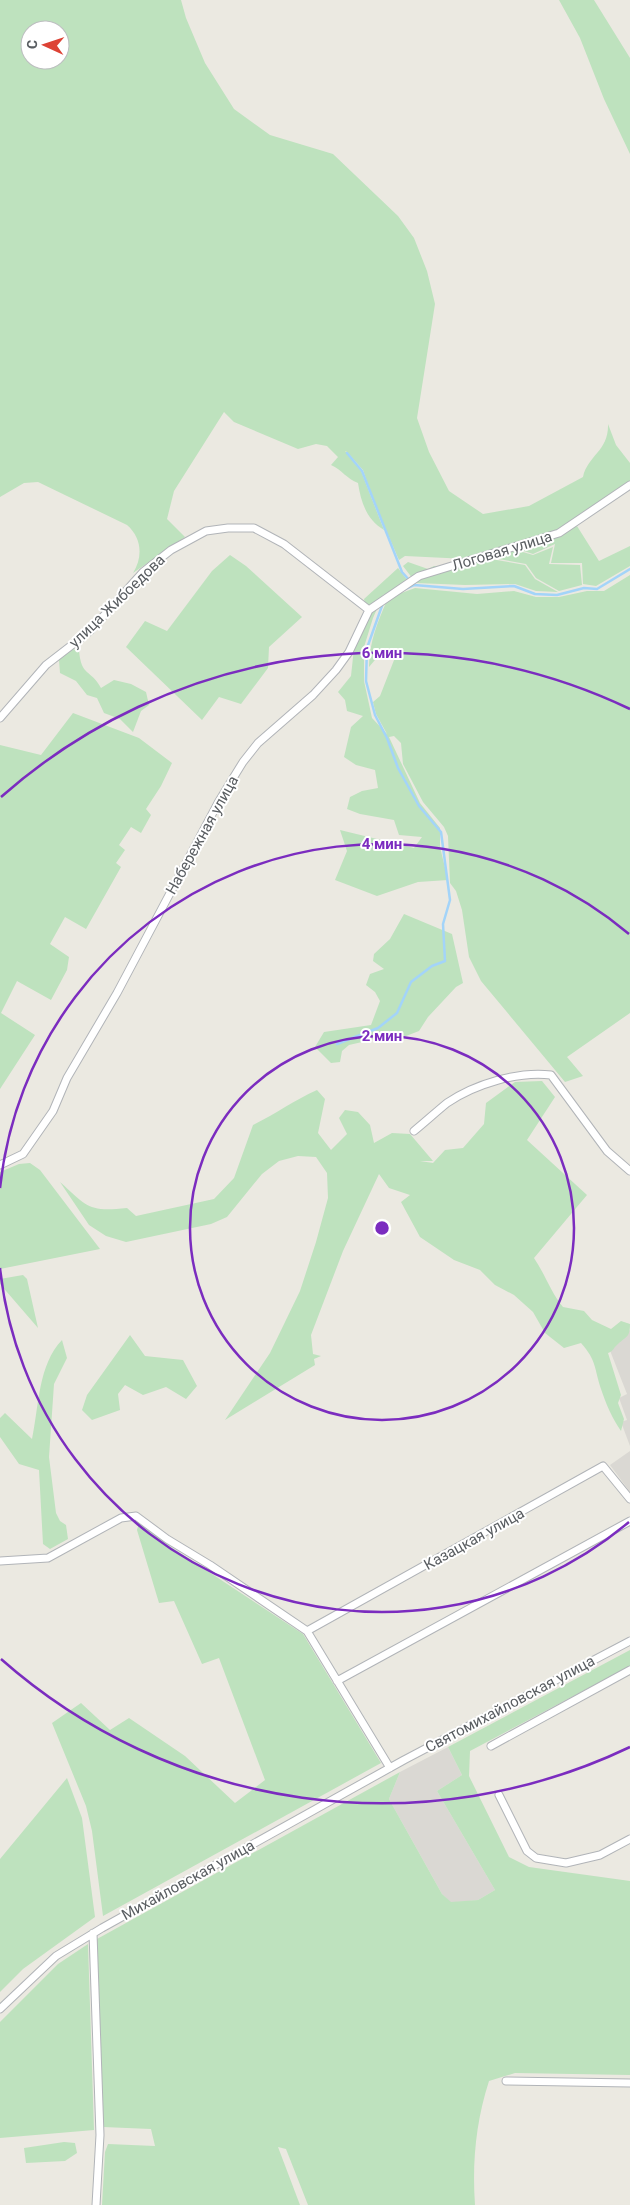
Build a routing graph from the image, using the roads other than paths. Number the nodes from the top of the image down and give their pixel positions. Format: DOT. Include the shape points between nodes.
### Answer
graph roads {
  1 [pos="630,484"];
  2 [pos="372,608"];
  3 [pos="0,718"];
  4 [pos="414,1131"];
  5 [pos="0,1165"];
  6 [pos="630,1171"];
  7 [pos="630,1499"];
  8 [pos="630,1521"];
  9 [pos="0,1561"];
  10 [pos="307,1631"];
  11 [pos="630,1641"];
  12 [pos="630,1670"];
  13 [pos="337,1681"];
  14 [pos="491,1746"];
  15 [pos="390,1768"];
  16 [pos="499,1795"];
  17 [pos="630,1839"];
  18 [pos="93,1933"];
  19 [pos="0,2010"];
  20 [pos="506,2081"];
  21 [pos="630,2083"];
  22 [pos="96,2205"];
  1 -- 2 [label="street, Логовая улица" via="559,533 419,576"];
  2 -- 3 [label="street, улица Жибоедова" via="284,544 254,528 206,531 170,550 143,572 90,631 46,665"];
  2 -- 5 [label="street, Набережная улица" via="336,670 313,695 258,743 243,762 67,1078 53,1111 23,1154"];
  4 -- 6 [label="street" via="448,1102 484,1085 511,1077 551,1075 606,1151"];
  7 -- 10 [label="street, Казацкая улица" via="603,1466"];
  8 -- 13 [label="street"];
  9 -- 10 [label="street" via="48,1558 120,1518 136,1516"];
  10 -- 13 [label="street"];
  11 -- 15 [label="street, Святомихайловская улица"];
  12 -- 14 [label="street, Святомихайловская улица"];
  13 -- 15 [label="street"];
  15 -- 18 [label="street, Михайловская улица"];
  16 -- 17 [label="street" via="528,1851 536,1858 566,1862 600,1855"];
  18 -- 19 [label="street, Михайловская улица" via="56,1956"];
  18 -- 22 [label="street" via="100,2135"];
  20 -- 21 [label="street"];
}
